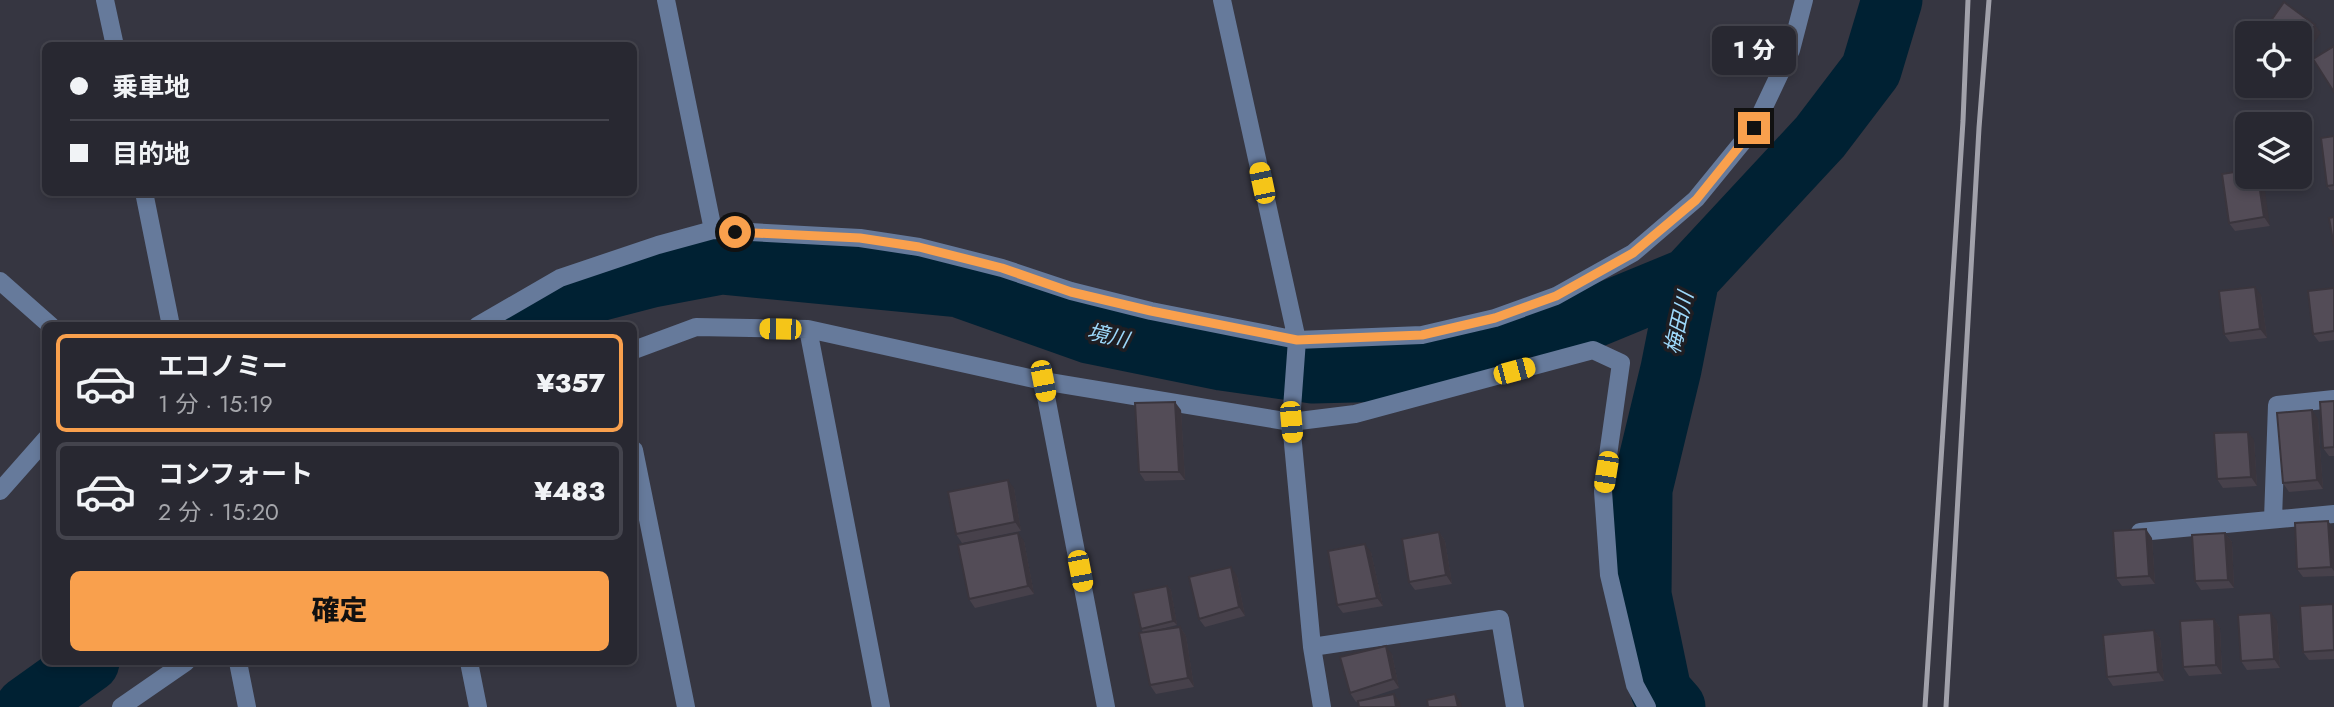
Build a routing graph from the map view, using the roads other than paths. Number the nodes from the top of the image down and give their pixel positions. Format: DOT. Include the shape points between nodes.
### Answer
graph roads {
  1 [pos="106,0"];
  2 [pos="666,0"];
  3 [pos="1222,0"];
  4 [pos="1804,0"];
  5 [pos="114,42"];
  6 [pos="145,196"];
  7 [pos="713,230"];
  8 [pos="0,281"];
  9 [pos="46,322"];
  10 [pos="170,322"];
  11 [pos="484,322"];
  12 [pos="808,329"];
  13 [pos="1297,340"];
  14 [pos="637,349"];
  15 [pos="1043,381"];
  16 [pos="2334,399"];
  17 [pos="1291,422"];
  18 [pos="42,444"];
  19 [pos="637,465"];
  20 [pos="0,491"];
  21 [pos="2334,514"];
  22 [pos="2273,519"];
  23 [pos="2140,533"];
  24 [pos="1312,647"];
  25 [pos="182,665"];
  26 [pos="239,665"];
  27 [pos="470,665"];
  28 [pos="121,707"];
  29 [pos="247,707"];
  30 [pos="478,707"];
  31 [pos="686,707"];
  32 [pos="881,707"];
  33 [pos="1106,707"];
  34 [pos="1322,707"];
  35 [pos="1515,707"];
  36 [pos="1647,707"];
  1 -- 5 [label="street"];
  2 -- 7 [label="street"];
  3 -- 13 [label="street"];
  4 -- 13 [label="street" via="1791,50 1754,128 1696,200 1633,253 1556,296 1495,318 1422,335"];
  6 -- 10 [label="street"];
  7 -- 11 [label="street" via="560,278"];
  7 -- 13 [label="street" via="860,238 919,247 1071,292"];
  8 -- 9 [label="street"];
  12 -- 14 [label="street" via="696,327"];
  12 -- 15 [label="street"];
  12 -- 32 [label="street"];
  13 -- 17 [label="street"];
  15 -- 17 [label="street"];
  15 -- 33 [label="street"];
  16 -- 22 [label="street" via="2277,405"];
  17 -- 24 [label="street"];
  17 -- 36 [label="street" via="1355,414 1593,350 1621,363 1603,491 1609,575 1634,685"];
  18 -- 20 [label="street"];
  19 -- 31 [label="street"];
  21 -- 22 [label="street"];
  22 -- 23 [label="street"];
  24 -- 34 [label="street"];
  24 -- 35 [label="street" via="1500,619"];
  25 -- 28 [label="street"];
  26 -- 29 [label="street"];
  27 -- 30 [label="street"];
}
